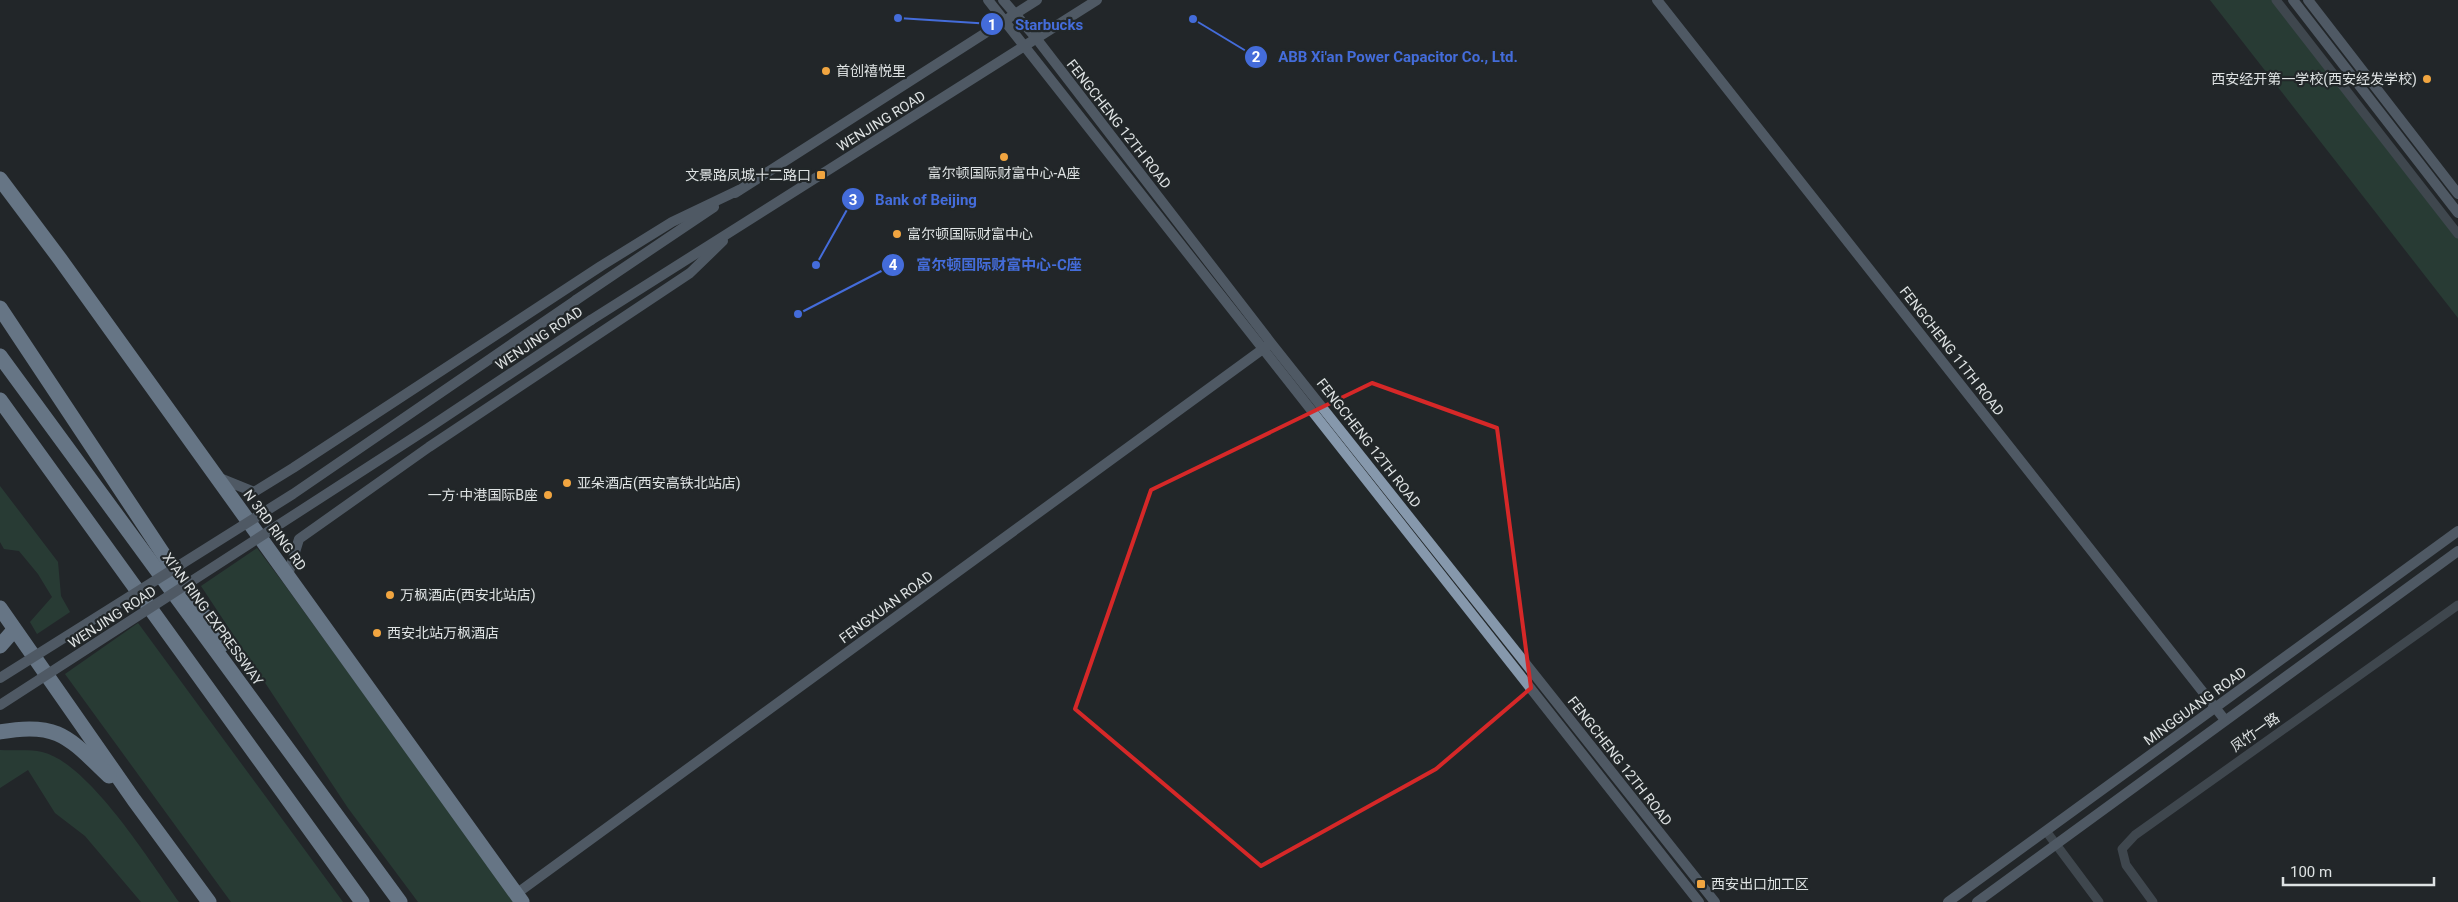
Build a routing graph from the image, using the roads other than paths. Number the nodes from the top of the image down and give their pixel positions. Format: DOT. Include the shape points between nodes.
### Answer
graph roads {
  1 [pos="988,0"];
  2 [pos="1003,0"];
  3 [pos="1037,0"];
  4 [pos="1097,0"];
  5 [pos="1657,0"];
  6 [pos="2276,0"];
  7 [pos="2293,0"];
  8 [pos="2308,0"];
  9 [pos="1015,14"];
  10 [pos="1004,21"];
  11 [pos="1036,38"];
  12 [pos="1025,47"];
  13 [pos="0,179"];
  14 [pos="739,190"];
  15 [pos="2458,194"];
  16 [pos="2458,213"];
  17 [pos="740,225"];
  18 [pos="2458,234"];
  19 [pos="0,308"];
  20 [pos="1271,342"];
  21 [pos="1262,350"];
  22 [pos="0,356"];
  23 [pos="0,400"];
  24 [pos="0,413"];
  25 [pos="216,476"];
  26 [pos="92,527"];
  27 [pos="2458,531"];
  28 [pos="2458,551"];
  29 [pos="288,575"];
  30 [pos="2458,605"];
  31 [pos="0,608"];
  32 [pos="14,630"];
  33 [pos="0,646"];
  34 [pos="0,678"];
  35 [pos="0,706"];
  36 [pos="2216,708"];
  37 [pos="2225,720"];
  38 [pos="0,732"];
  39 [pos="134,800"];
  40 [pos="337,816"];
  41 [pos="2046,831"];
  42 [pos="2056,843"];
  43 [pos="519,898"];
  44 [pos="209,902"];
  45 [pos="362,902"];
  46 [pos="400,902"];
  47 [pos="1699,902"];
  48 [pos="1715,902"];
  49 [pos="1948,902"];
  50 [pos="1977,902"];
  51 [pos="2099,902"];
  52 [pos="2153,902"];
  1 -- 10 [label="main road, FENGCHENG 12TH ROAD"];
  2 -- 9 [label="main road, FENGCHENG 12TH ROAD"];
  3 -- 9 [label="main road, WENJING ROAD"];
  4 -- 11 [label="main road, WENJING ROAD"];
  5 -- 36 [label="main road, FENGCHENG 11TH ROAD"];
  6 -- 18 [label="street"];
  7 -- 16 [label="main road"];
  8 -- 15 [label="main road"];
  9 -- 10 [label="main road, WENJING ROAD"];
  9 -- 11 [label="main road, FENGCHENG 12TH ROAD"];
  10 -- 12 [label="main road, FENGCHENG 12TH ROAD"];
  10 -- 14 [label="main road, WENJING ROAD"];
  11 -- 12 [label="main road, WENJING ROAD"];
  11 -- 20 [label="main road, FENGCHENG 12TH ROAD"];
  12 -- 17 [label="main road, WENJING ROAD"];
  12 -- 21 [label="main road, FENGCHENG 12TH ROAD"];
  13 -- 25 [label="highway, N 3RD RING RD"];
  14 -- 25 [label="main road" via="672,222 601,266 254,492"];
  14 -- 34 [label="main road, WENJING ROAD, bridge" via="293,494"];
  17 -- 29 [label="main road" via="690,273 429,447 299,539"];
  17 -- 35 [label="main road, WENJING ROAD, bridge"];
  19 -- 40 [label="highway"];
  20 -- 21 [label="main road, FENGXUAN ROAD"];
  20 -- 48 [label="main road, FENGCHENG 12TH ROAD"];
  21 -- 43 [label="main road, FENGXUAN ROAD"];
  21 -- 47 [label="main road, FENGCHENG 12TH ROAD"];
  22 -- 40 [label="highway, XI'AN RING EXPRESSWAY"];
  23 -- 26 [label="highway"];
  24 -- 26 [label="highway"];
  25 -- 29 [label="highway, N 3RD RING RD"];
  26 -- 45 [label="highway"];
  27 -- 36 [label="main road, MINGGUANG ROAD"];
  28 -- 37 [label="main road, MINGGUANG ROAD"];
  29 -- 43 [label="highway, N 3RD RING RD"];
  30 -- 52 [label="street, 凤竹一路" via="2135,835 2122,849 2126,865"];
  31 -- 32 [label="highway"];
  32 -- 33 [label="highway"];
  32 -- 39 [label="highway"];
  36 -- 37 [label="main road, FENGCHENG 11TH ROAD"];
  36 -- 41 [label="main road, MINGGUANG ROAD"];
  37 -- 42 [label="main road, MINGGUANG ROAD"];
  38 -- 39 [label="highway" via="39,728 66,737"];
  39 -- 44 [label="highway"];
  40 -- 46 [label="highway, XI'AN RING EXPRESSWAY"];
  41 -- 42 [label="street"];
  41 -- 49 [label="main road, MINGGUANG ROAD"];
  42 -- 50 [label="main road, MINGGUANG ROAD"];
  42 -- 51 [label="street"];
}
